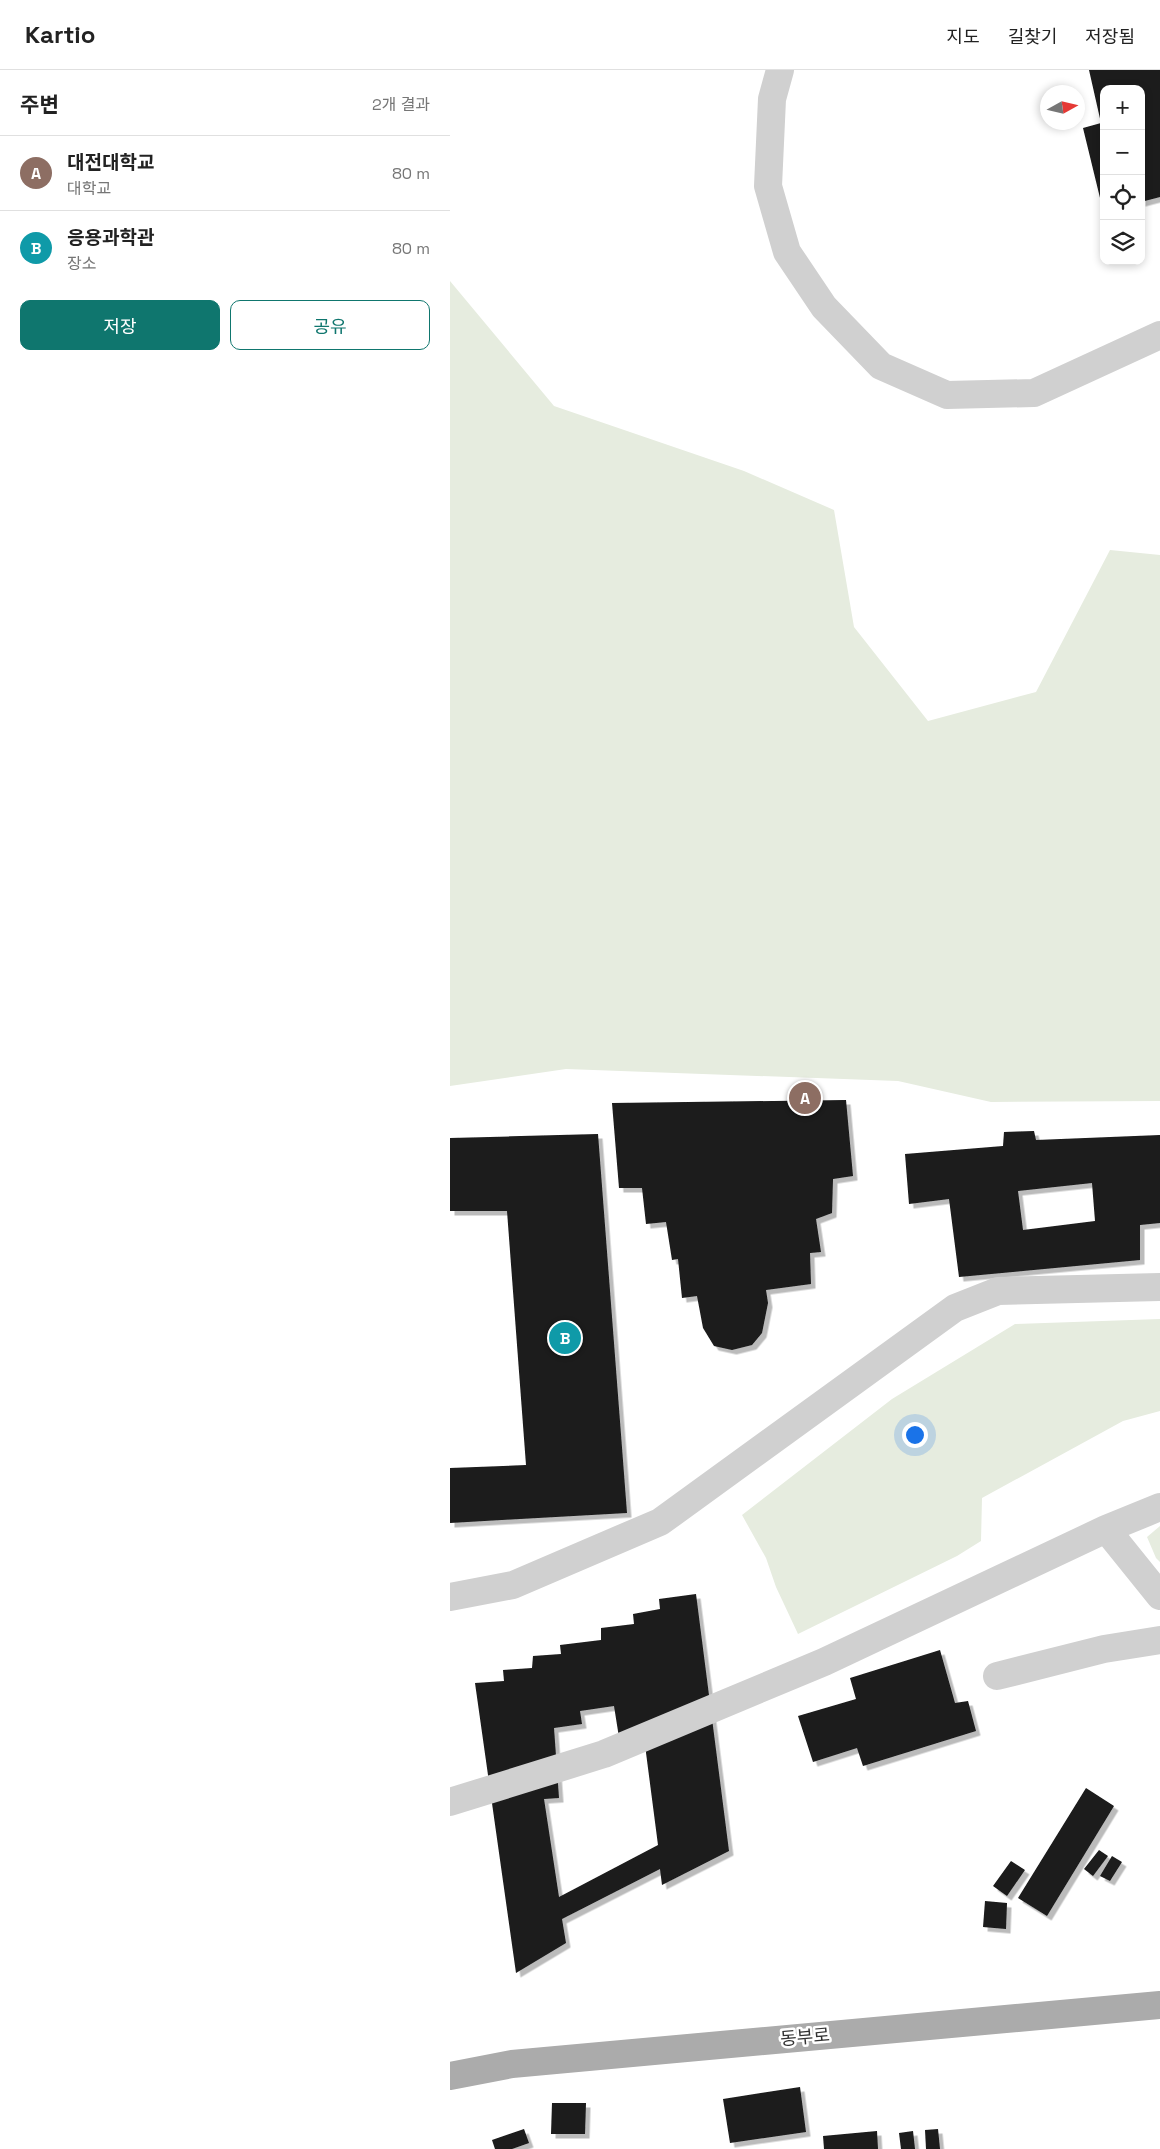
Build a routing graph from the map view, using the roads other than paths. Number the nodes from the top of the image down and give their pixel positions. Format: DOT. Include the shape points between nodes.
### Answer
graph roads {
  1 [pos="780,70"];
  2 [pos="1160,335"];
  3 [pos="1160,1287"];
  4 [pos="1160,1507"];
  5 [pos="1106,1529"];
  6 [pos="1160,1596"];
  7 [pos="450,1597"];
  8 [pos="1160,1640"];
  9 [pos="996,1676"];
  10 [pos="450,1802"];
  11 [pos="1160,2005"];
  12 [pos="450,2076"];
  1 -- 2 [label="street" via="772,99 768,186 787,252 824,307 881,366 947,395 1034,393"];
  3 -- 7 [label="street" via="998,1291 955,1308 660,1522 513,1585"];
  4 -- 5 [label="street"];
  5 -- 6 [label="street"];
  5 -- 10 [label="street" via="824,1662 604,1754"];
  8 -- 9 [label="street" via="1104,1649"];
  11 -- 12 [label="main road, 동부로" via="512,2064"];
}
